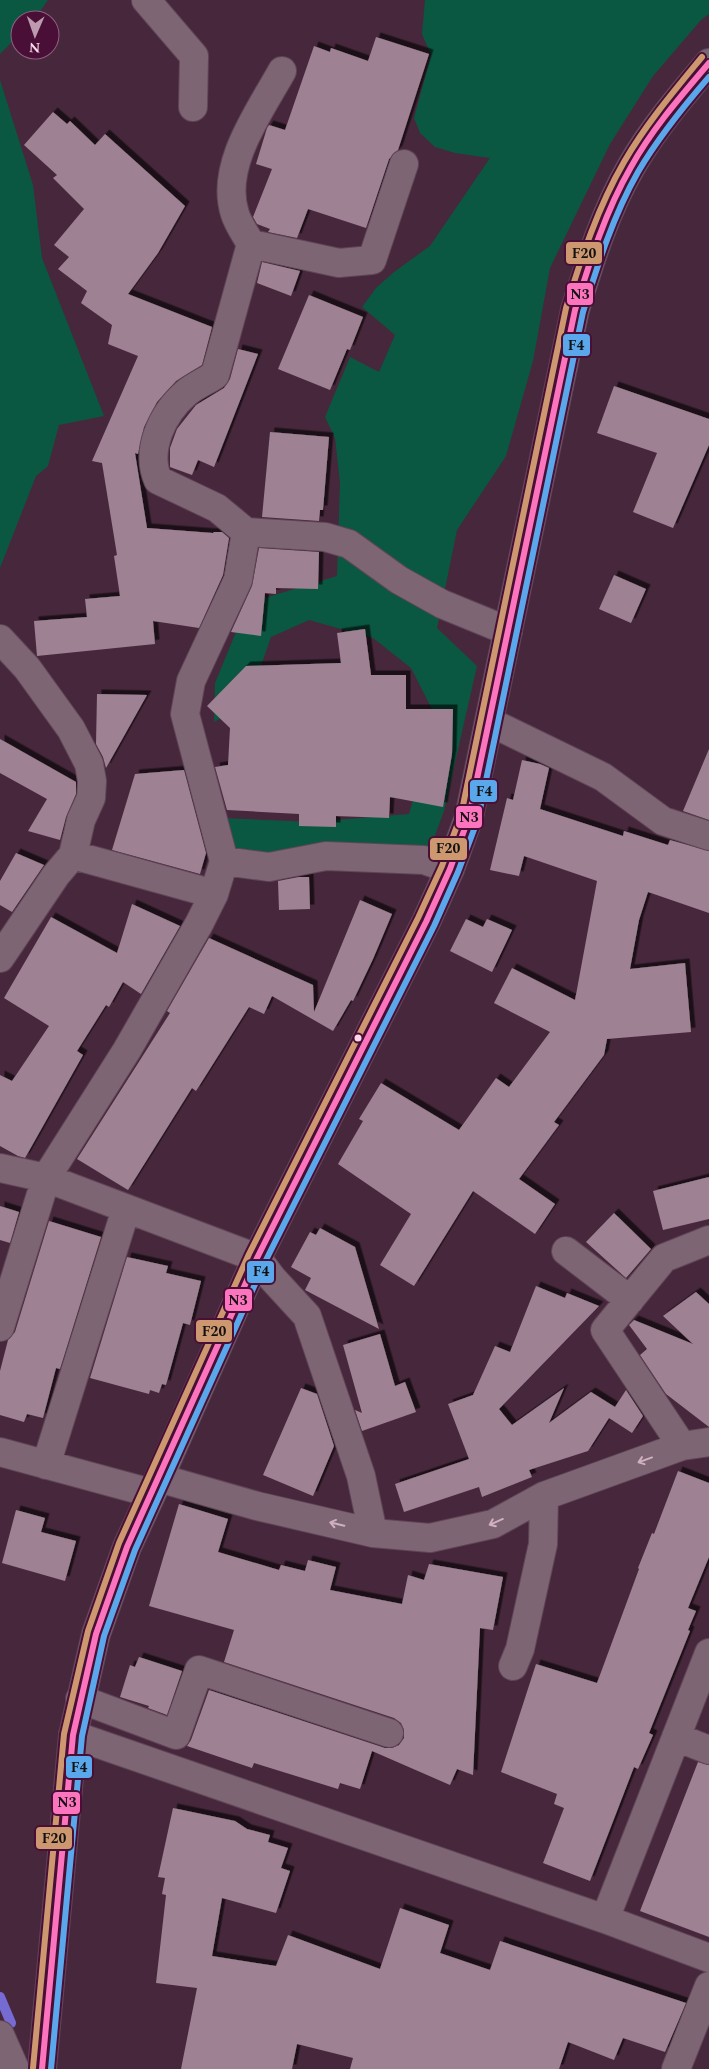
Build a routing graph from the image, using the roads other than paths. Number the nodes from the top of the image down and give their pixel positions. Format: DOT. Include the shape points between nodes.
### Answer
graph roads {
  1 [pos="146,0"];
  2 [pos="709,63"];
  3 [pos="282,71"];
  4 [pos="193,107"];
  5 [pos="404,164"];
  6 [pos="251,244"];
  7 [pos="246,532"];
  8 [pos="508,632"];
  9 [pos="0,639"];
  10 [pos="490,722"];
  11 [pos="709,836"];
  12 [pos="72,855"];
  13 [pos="224,861"];
  14 [pos="450,869"];
  15 [pos="214,894"];
  16 [pos="0,958"];
  17 [pos="0,1168"];
  18 [pos="46,1178"];
  19 [pos="126,1209"];
  20 [pos="709,1240"];
  21 [pos="566,1251"];
  22 [pos="257,1258"];
  23 [pos="630,1300"];
  24 [pos="0,1327"];
  25 [pos="709,1442"];
  26 [pos="682,1446"];
  27 [pos="0,1452"];
  28 [pos="46,1465"];
  29 [pos="155,1486"];
  30 [pos="544,1496"];
  31 [pos="373,1533"];
  32 [pos="709,1653"];
  33 [pos="513,1666"];
  34 [pos="80,1699"];
  35 [pos="389,1733"];
  36 [pos="73,1735"];
  37 [pos="676,1736"];
  38 [pos="709,1750"];
  39 [pos="605,1919"];
  40 [pos="709,1958"];
  41 [pos="709,1986"];
  42 [pos="0,2035"];
  43 [pos="15,2069"];
  44 [pos="42,2069"];
  45 [pos="676,2069"];
  1 -- 4 [label="street" via="194,56"];
  2 -- 8 [label="main road" via="674,105 630,168 598,236 575,310"];
  3 -- 6 [label="street" via="242,143 231,190 235,214"];
  5 -- 6 [label="street" via="372,260 339,263"];
  6 -- 7 [label="street" via="216,375 186,393 170,412 156,435 153,468 158,480 217,508"];
  7 -- 8 [label="street" via="325,537 349,544 399,580 442,604"];
  7 -- 13 [label="street" via="238,580 191,681 185,714"];
  8 -- 10 [label="main road"];
  9 -- 12 [label="street" via="56,706 89,764 91,798 81,820"];
  10 -- 11 [label="street" via="603,777 663,821"];
  10 -- 14 [label="main road" via="469,817"];
  12 -- 15 [label="street"];
  12 -- 16 [label="street"];
  13 -- 14 [label="street" via="269,867 326,856 424,860"];
  13 -- 15 [label="street"];
  14 -- 22 [label="main road"];
  15 -- 18 [label="street" via="127,1050"];
  17 -- 18 [label="street"];
  18 -- 19 [label="street"];
  18 -- 24 [label="street"];
  19 -- 22 [label="street"];
  19 -- 28 [label="street"];
  20 -- 23 [label="street" via="664,1258"];
  21 -- 23 [label="street"];
  22 -- 29 [label="main road"];
  22 -- 31 [label="street" via="307,1316 361,1476"];
  23 -- 26 [label="street" via="605,1330"];
  25 -- 26 [label="street"];
  26 -- 30 [label="street, one-way"];
  27 -- 28 [label="street"];
  28 -- 29 [label="street"];
  31 -- 29 [label="street, one-way"];
  29 -- 34 [label="main road" via="126,1547 96,1634"];
  30 -- 31 [label="street, one-way" via="493,1524 430,1538"];
  30 -- 33 [label="street" via="542,1544 520,1648"];
  32 -- 37 [label="street"];
  34 -- 35 [label="street" via="176,1735 200,1670"];
  34 -- 36 [label="main road"];
  36 -- 39 [label="street"];
  36 -- 44 [label="main road"];
  37 -- 38 [label="street"];
  37 -- 39 [label="street"];
  39 -- 40 [label="street"];
  41 -- 45 [label="street"];
  42 -- 43 [label="street"];
}
